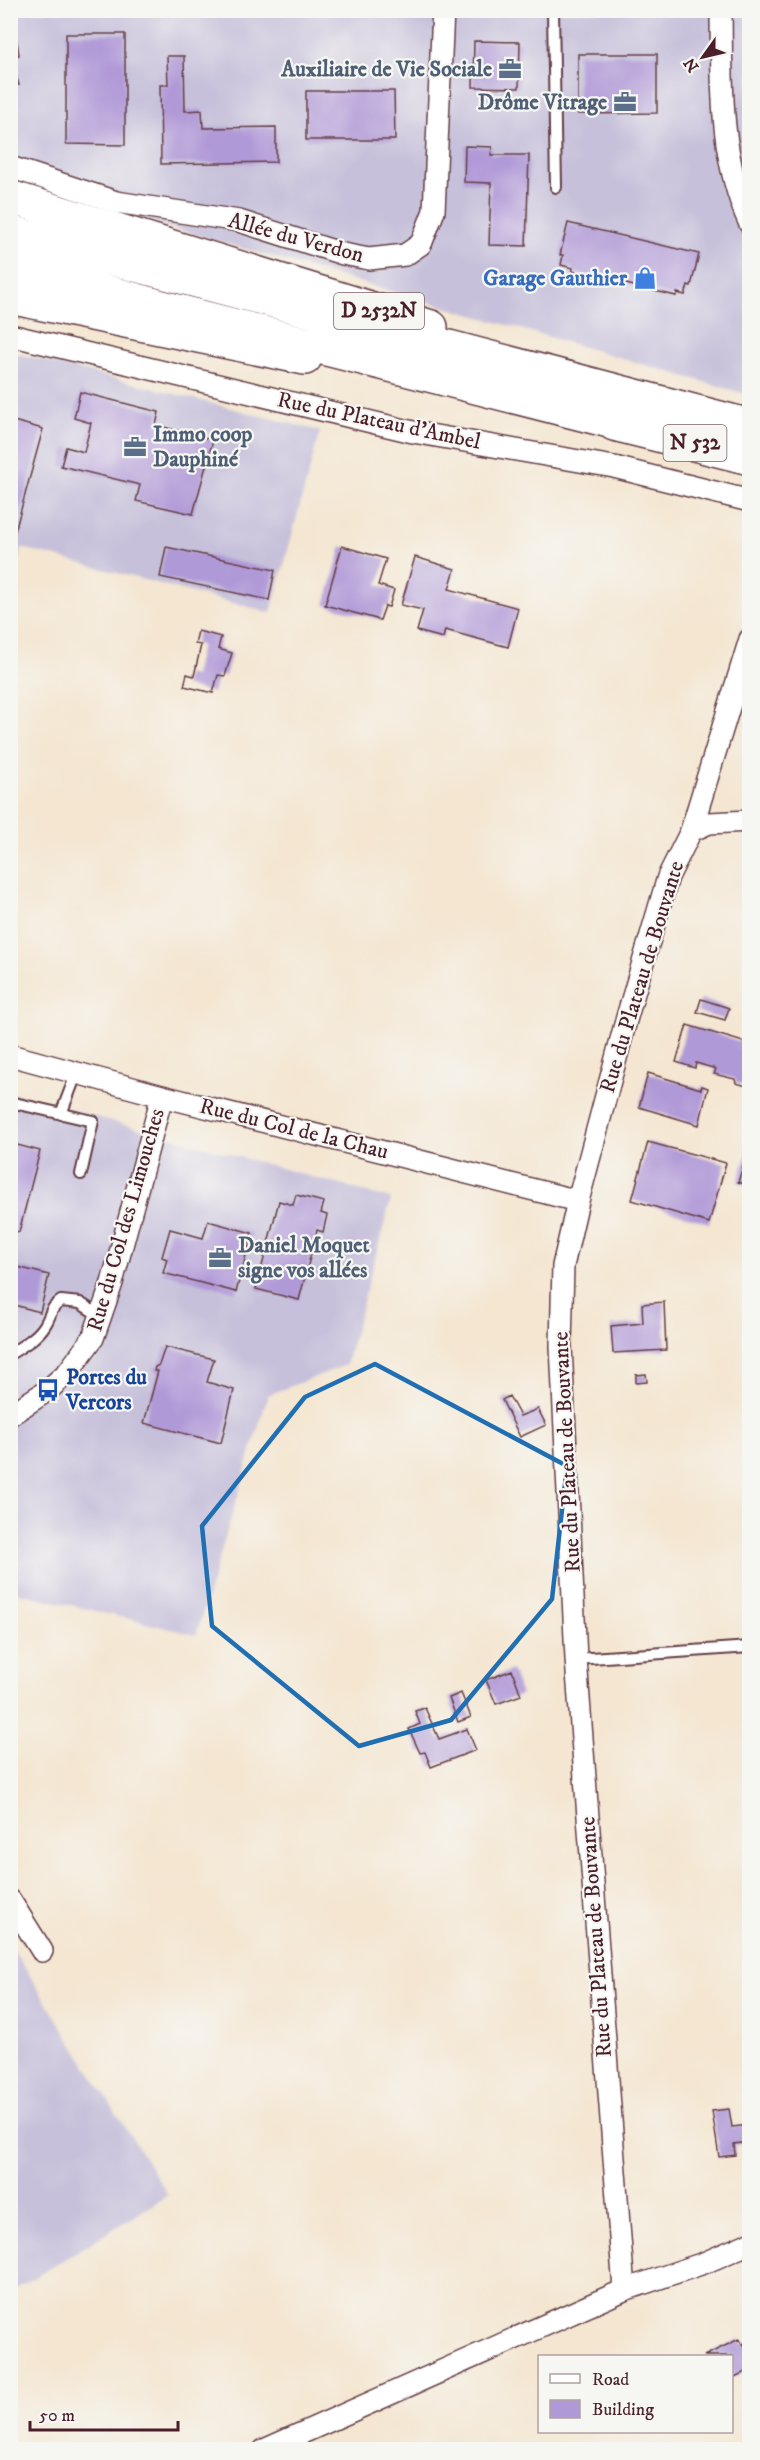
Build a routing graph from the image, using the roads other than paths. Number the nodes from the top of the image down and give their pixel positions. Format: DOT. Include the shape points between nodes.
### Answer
graph roads {
  1 [pos="443,10"];
  2 [pos="553,10"];
  3 [pos="721,10"];
  4 [pos="10,167"];
  5 [pos="556,187"];
  6 [pos="10,197"];
  7 [pos="750,224"];
  8 [pos="10,232"];
  9 [pos="10,265"];
  10 [pos="10,297"];
  11 [pos="10,335"];
  12 [pos="750,424"];
  13 [pos="641,429"];
  14 [pos="750,458"];
  15 [pos="750,501"];
  16 [pos="750,639"];
  17 [pos="750,821"];
  18 [pos="691,831"];
  19 [pos="10,1055"];
  20 [pos="77,1072"];
  21 [pos="162,1096"];
  22 [pos="10,1102"];
  23 [pos="61,1114"];
  24 [pos="81,1174"];
  25 [pos="578,1201"];
  26 [pos="102,1317"];
  27 [pos="10,1354"];
  28 [pos="10,1415"];
  29 [pos="750,1647"];
  30 [pos="576,1659"];
  31 [pos="10,1900"];
  32 [pos="42,1951"];
  33 [pos="750,2243"];
  34 [pos="624,2290"];
  35 [pos="264,2450"];
  1 -- 4 [label="street, Allée du Verdon" via="434,211 421,244 405,255 369,259 351,256 239,221 116,202"];
  2 -- 5 [label="lane"];
  3 -- 7 [label="street" via="722,107 734,176"];
  6 -- 12 [label="highway, D 2532N"];
  8 -- 12 [label="highway"];
  9 -- 13 [label="highway"];
  10 -- 13 [label="highway"];
  11 -- 15 [label="street, Rue du Plateau d'Ambel" via="413,432 614,467"];
  13 -- 14 [label="highway, N 532"];
  16 -- 18 [label="street, Rue du Plateau de Bouvante"];
  17 -- 18 [label="street" via="709,823"];
  18 -- 25 [label="street, Rue du Plateau de Bouvante" via="668,877"];
  19 -- 20 [label="street, Rue du Col de la Chau"];
  20 -- 21 [label="street, Rue du Col de la Chau"];
  20 -- 23 [label="lane"];
  21 -- 25 [label="street, Rue du Col de la Chau"];
  21 -- 26 [label="street, Rue du Col des Limouches"];
  22 -- 23 [label="lane"];
  23 -- 24 [label="lane" via="93,1121"];
  25 -- 30 [label="street, Rue du Plateau de Bouvante" via="563,1266 561,1346"];
  26 -- 27 [label="lane" via="80,1304 61,1301 52,1307 45,1325 31,1340"];
  26 -- 28 [label="street, Rue du Col des Limouches" via="93,1338 68,1372"];
  29 -- 30 [label="lane"];
  30 -- 34 [label="street, Rue du Plateau de Bouvante"];
  31 -- 32 [label="street"];
  33 -- 34 [label="street"];
  34 -- 35 [label="street"];
}
